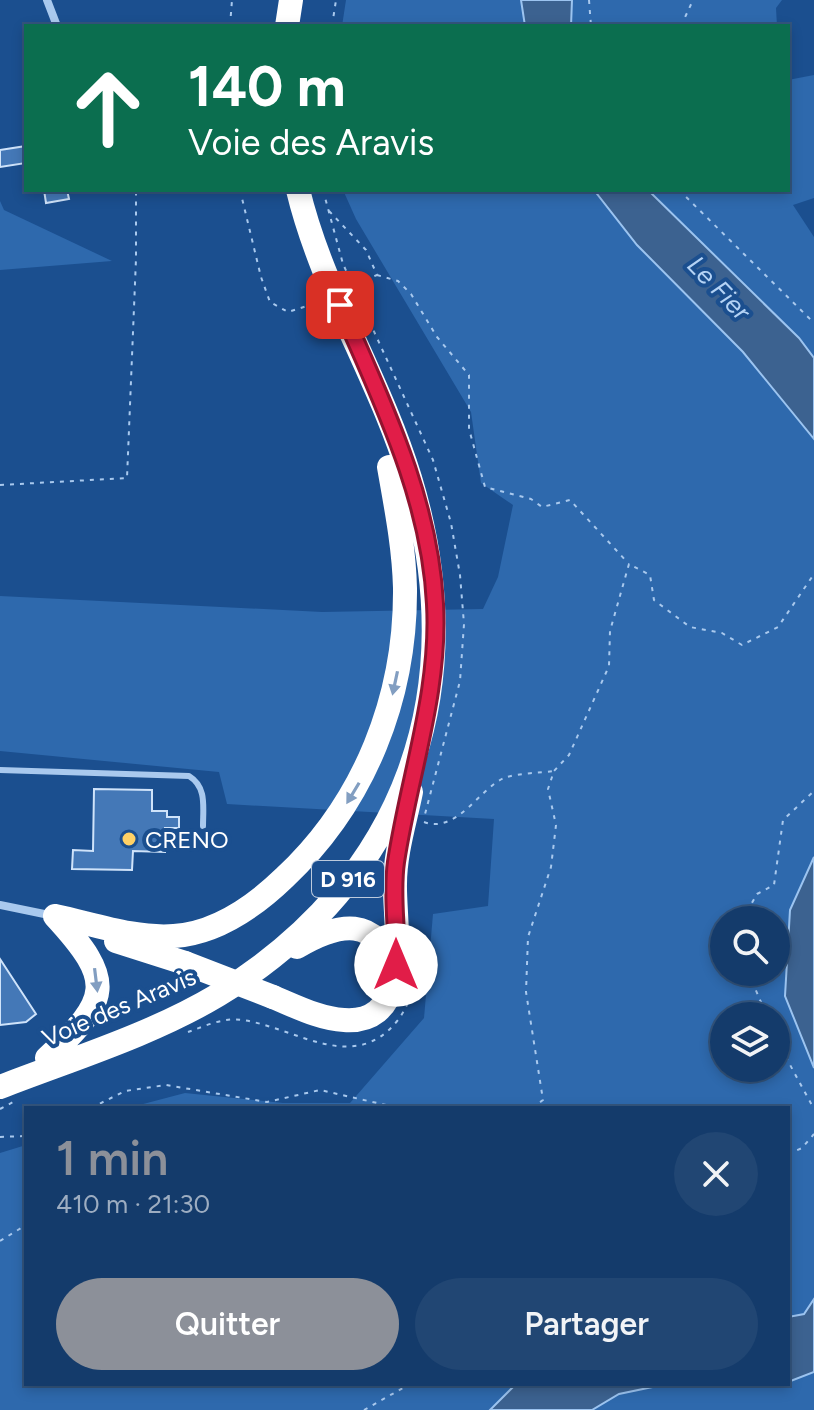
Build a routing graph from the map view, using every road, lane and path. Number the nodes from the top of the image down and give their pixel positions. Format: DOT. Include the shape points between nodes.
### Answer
graph roads {
  1 [pos="47,0"];
  2 [pos="232,0"];
  3 [pos="276,0"];
  4 [pos="291,0"];
  5 [pos="336,0"];
  6 [pos="589,0"];
  7 [pos="693,0"];
  8 [pos="56,24"];
  9 [pos="230,24"];
  10 [pos="272,24"];
  11 [pos="287,24"];
  12 [pos="332,24"];
  13 [pos="591,24"];
  14 [pos="682,24"];
  15 [pos="136,192"];
  16 [pos="240,192"];
  17 [pos="282,192"];
  18 [pos="299,192"];
  19 [pos="324,192"];
  20 [pos="681,192"];
  21 [pos="328,210"];
  22 [pos="377,275"];
  23 [pos="814,323"];
  24 [pos="389,467"];
  25 [pos="0,485"];
  26 [pos="629,564"];
  27 [pos="814,574"];
  28 [pos="422,731"];
  29 [pos="0,770"];
  30 [pos="554,771"];
  31 [pos="814,791"];
  32 [pos="203,826"];
  33 [pos="0,905"];
  34 [pos="750,906"];
  35 [pos="55,916"];
  36 [pos="163,936"];
  37 [pos="414,947"];
  38 [pos="185,963"];
  39 [pos="394,977"];
  40 [pos="236,983"];
  41 [pos="179,1035"];
  42 [pos="47,1058"];
  43 [pos="790,1065"];
  44 [pos="0,1085"];
  45 [pos="26,1096"];
  46 [pos="95,1106"];
  47 [pos="390,1106"];
  48 [pos="535,1106"];
  49 [pos="0,1109"];
  50 [pos="814,1109"];
  51 [pos="814,1134"];
  52 [pos="24,1136"];
  53 [pos="0,1137"];
  54 [pos="790,1153"];
  55 [pos="24,1226"];
  56 [pos="0,1241"];
  57 [pos="406,1386"];
  58 [pos="364,1410"];
  1 -- 8 [label="street"];
  2 -- 9 [label="path"];
  3 -- 10 [label="highway"];
  4 -- 11 [label="highway"];
  5 -- 12 [label="path"];
  6 -- 13 [label="path"];
  7 -- 14 [label="path"];
  15 -- 25 [label="path" via="127,478"];
  16 -- 22 [label="path, bridge" via="270,302 288,312"];
  17 -- 24 [label="highway, Voie des Aravis / D 916" via="312,281"];
  18 -- 28 [label="highway, Voie des Aravis / D 916" via="328,278 389,421 424,528 436,637"];
  19 -- 21 [label="path"];
  20 -- 23 [label="path"];
  21 -- 22 [label="path" via="366,250"];
  21 -- 30 [label="path" via="343,264 433,460 460,575 460,681 423,821 453,819 503,778"];
  22 -- 26 [label="path" via="398,281 411,294 469,375 469,429 485,487 542,507 570,500"];
  24 -- 36 [label="highway, one-way" via="404,566 404,622 392,699 367,765 322,837 267,894 206,930"];
  24 -- 42 [label="highway, Voie des Aravis / D 916" via="412,546 420,646 403,740 366,828 310,903 236,966"];
  26 -- 27 [label="path" via="650,575 654,600 690,627 722,633 742,645 778,627"];
  26 -- 30 [label="path" via="610,631 609,666 569,755"];
  28 -- 39 [label="highway" via="396,863"];
  28 -- 40 [label="highway, Voie des Aravis / D 916" via="403,790 366,855 303,931"];
  29 -- 32 [label="lane" via="189,776 198,782 203,798"];
  30 -- 48 [label="path" via="548,789 556,825 551,867 528,937 526,992 543,1100"];
  31 -- 34 [label="path" via="783,820 774,885 757,894"];
  33 -- 35 [label="street"];
  35 -- 36 [label="highway"];
  35 -- 38 [label="highway"];
  35 -- 42 [label="highway, one-way" via="90,956 98,989 88,1018"];
  36 -- 38 [label="highway"];
  37 -- 41 [label="path" via="416,974 405,1010 391,1028 368,1042 335,1048 241,1020 219,1021"];
  38 -- 39 [label="highway, bridge" via="330,1018 353,1020 380,1008"];
  39 -- 40 [label="highway" via="377,940 359,929 342,927"];
  40 -- 44 [label="highway, Voie des Aravis / D 916" via="184,1013"];
  42 -- 44 [label="highway, Voie des Aravis / D 916"];
  43 -- 50 [label="path"];
  45 -- 49 [label="path"];
  46 -- 47 [label="path" via="125,1091 166,1085 267,1102 320,1090"];
  51 -- 54 [label="path"];
  52 -- 53 [label="path"];
  55 -- 56 [label="path"];
  57 -- 58 [label="path"];
}
